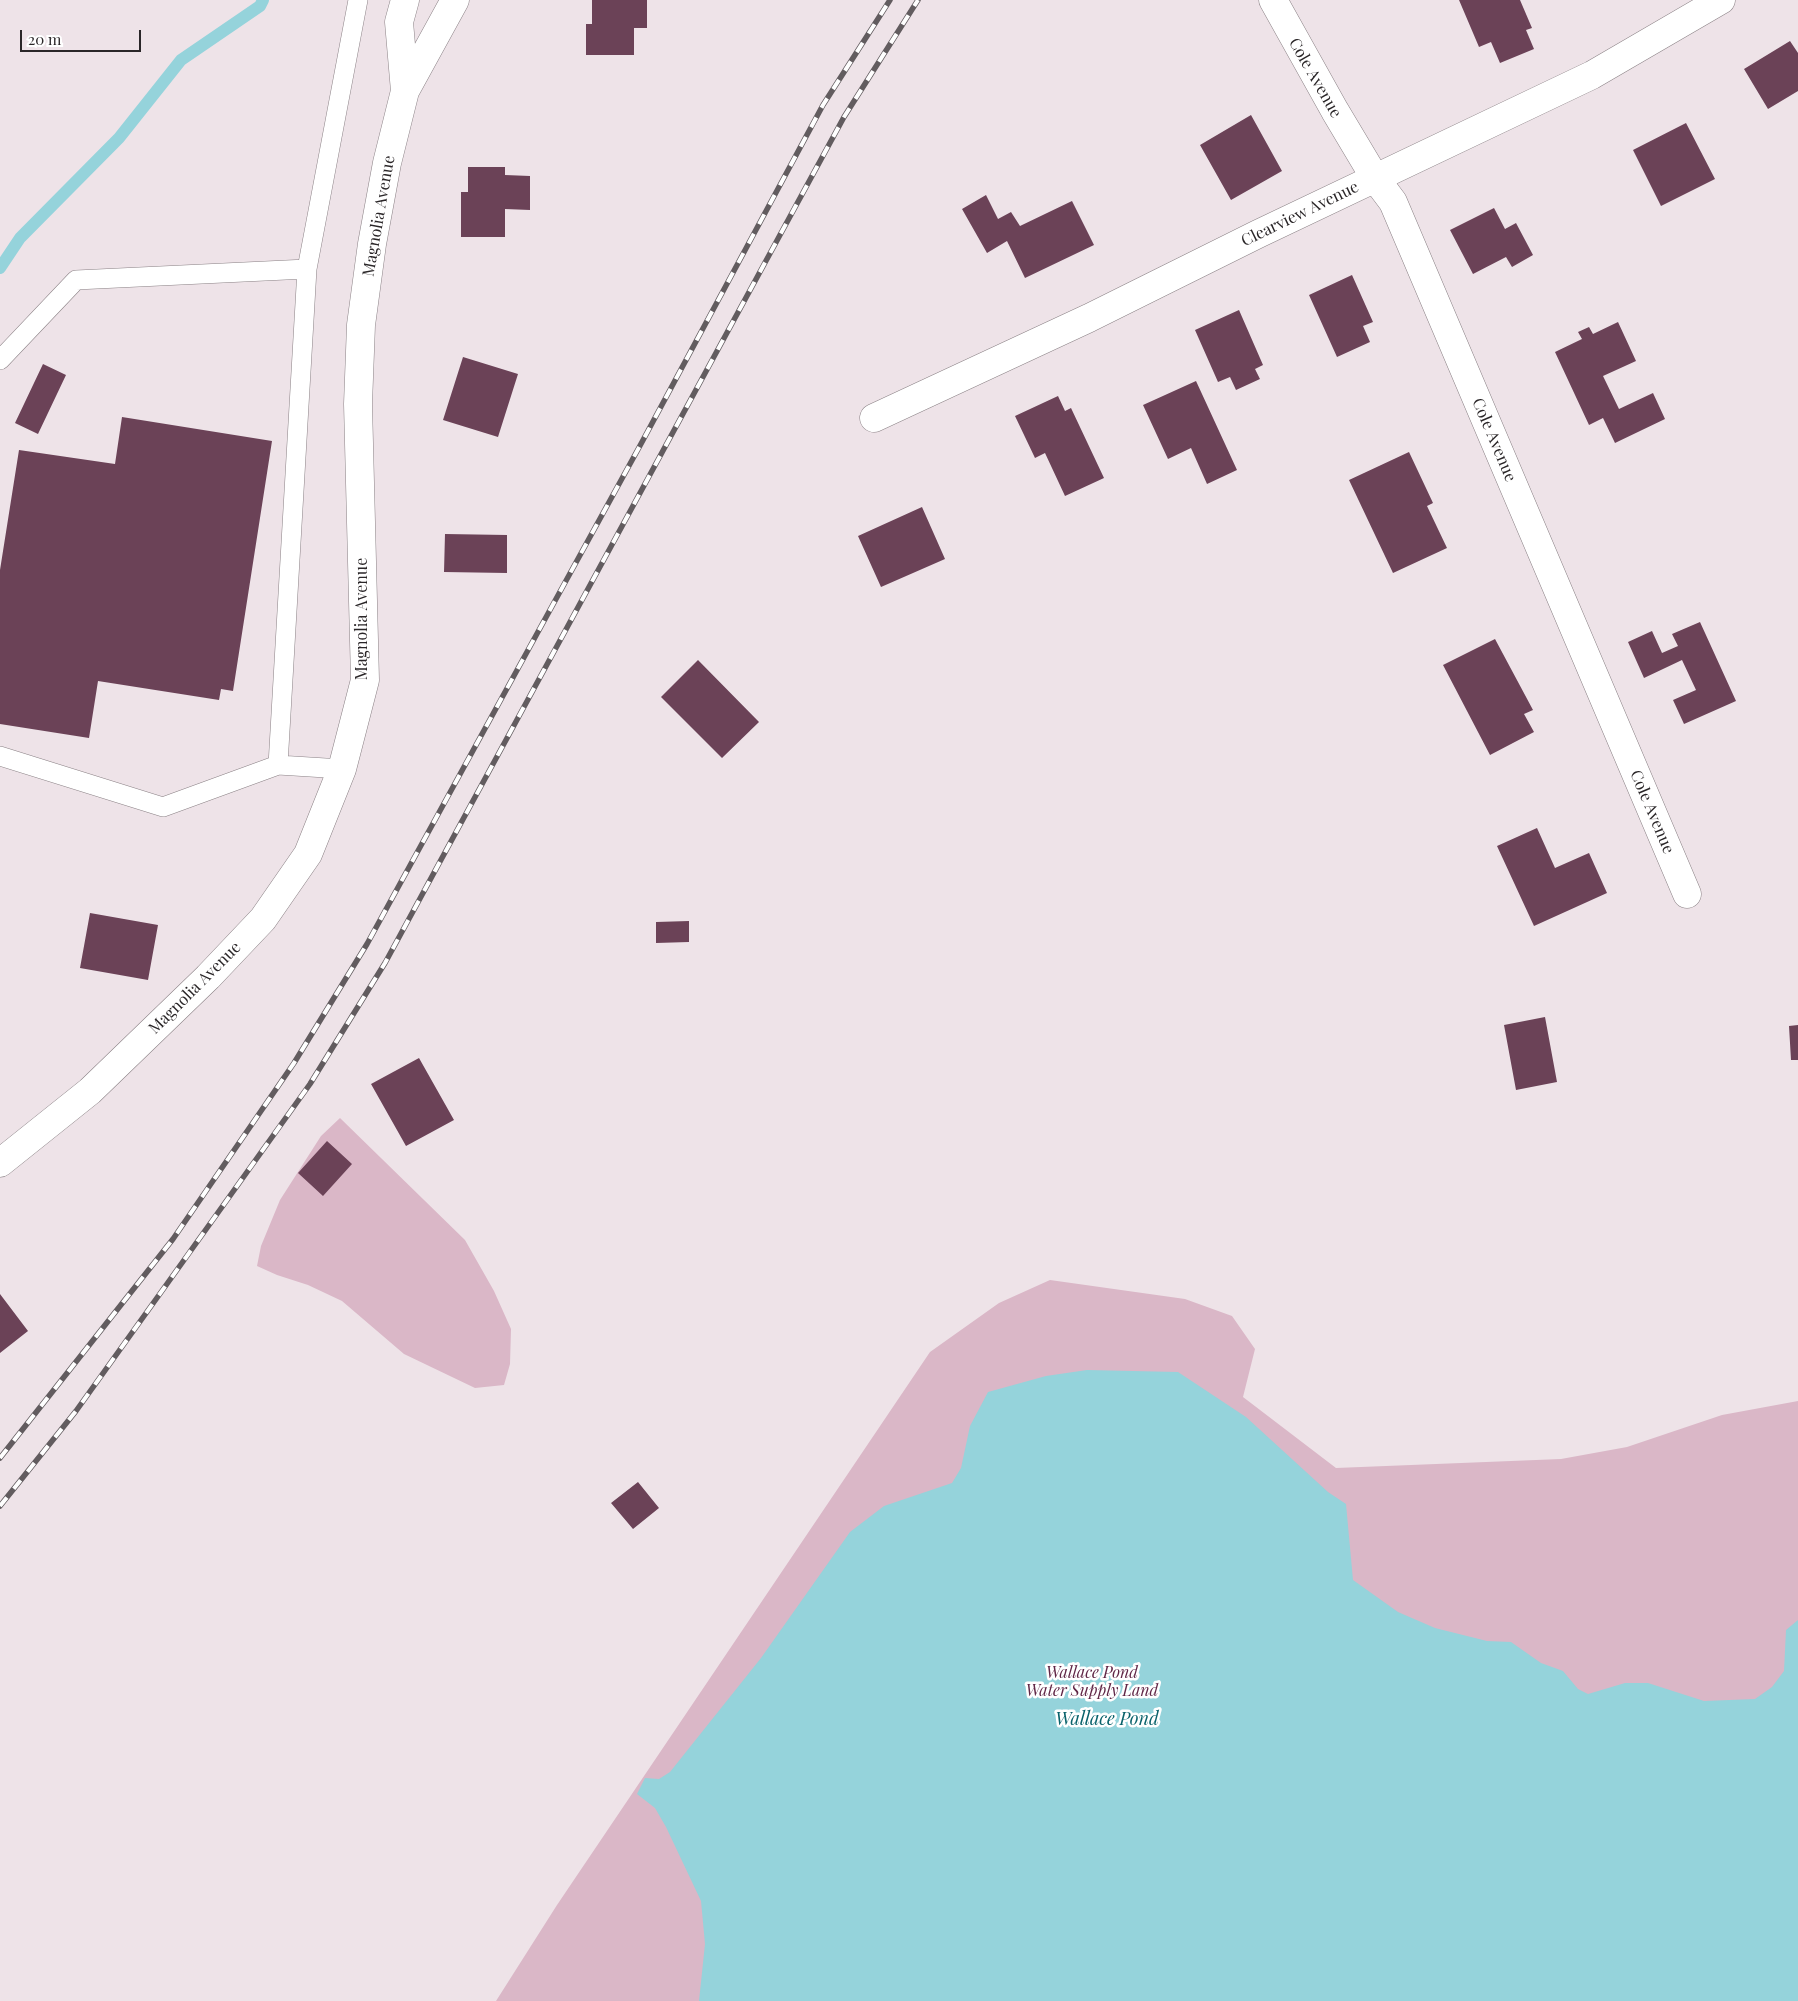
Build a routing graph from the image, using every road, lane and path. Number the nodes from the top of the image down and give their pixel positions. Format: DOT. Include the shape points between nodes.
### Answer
graph roads {
  1 [pos="358,0"];
  2 [pos="405,0"];
  3 [pos="455,0"];
  4 [pos="1273,0"];
  5 [pos="1720,0"];
  6 [pos="405,91"];
  7 [pos="1375,178"];
  8 [pos="307,270"];
  9 [pos="0,360"];
  10 [pos="874,418"];
  11 [pos="0,756"];
  12 [pos="278,765"];
  13 [pos="342,769"];
  14 [pos="1687,894"];
  15 [pos="0,1163"];
  1 -- 8 [label="lane"];
  2 -- 6 [label="street, Magnolia Avenue" via="399,22"];
  3 -- 6 [label="street, Magnolia Avenue"];
  4 -- 7 [label="street, Cole Avenue"];
  5 -- 7 [label="street, Clearview Avenue" via="1592,75"];
  6 -- 13 [label="street, Magnolia Avenue" via="375,226 361,325 358,404 365,680"];
  7 -- 10 [label="street, Clearview Avenue" via="1089,318"];
  7 -- 14 [label="street, Cole Avenue" via="1393,202"];
  8 -- 9 [label="lane" via="76,280"];
  8 -- 12 [label="lane"];
  11 -- 12 [label="lane" via="162,807"];
  12 -- 13 [label="lane"];
  13 -- 15 [label="street, Magnolia Avenue" via="308,854 263,919 90,1091"];
}
